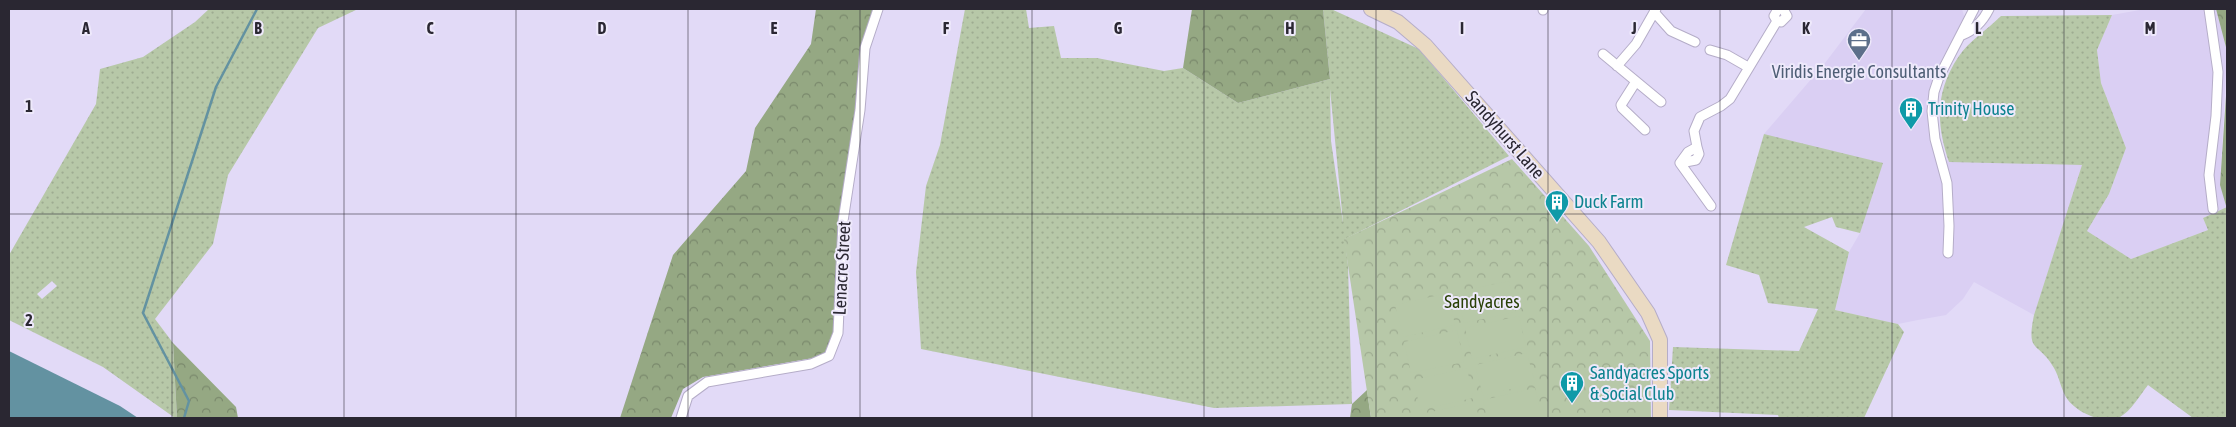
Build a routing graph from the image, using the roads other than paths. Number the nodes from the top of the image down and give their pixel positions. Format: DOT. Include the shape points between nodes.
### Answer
graph roads {
  1 [pos="878,9"];
  2 [pos="1371,9"];
  3 [pos="1974,9"];
  4 [pos="1990,9"];
  5 [pos="2209,9"];
  6 [pos="1655,10"];
  7 [pos="1779,10"];
  8 [pos="1962,35"];
  9 [pos="1695,42"];
  10 [pos="1710,50"];
  11 [pos="1603,54"];
  12 [pos="1616,66"];
  13 [pos="1748,67"];
  14 [pos="1635,83"];
  15 [pos="1661,102"];
  16 [pos="1645,130"];
  17 [pos="1711,206"];
  18 [pos="2213,209"];
  19 [pos="1948,253"];
  20 [pos="681,418"];
  21 [pos="1660,418"];
  1 -- 20 [label="street, Lenacre Street" via="865,48 860,110 843,221 840,317 834,349 824,360 811,364 707,382 688,396"];
  2 -- 21 [label="street, Sandyhurst Lane" via="1405,27 1425,45 1615,263 1654,323 1660,340"];
  3 -- 8 [label="street"];
  4 -- 8 [label="street" via="1984,19"];
  5 -- 18 [label="street" via="2218,72 2209,175"];
  6 -- 9 [label="street" via="1671,31"];
  6 -- 12 [label="street" via="1636,44"];
  7 -- 13 [label="street" via="1787,18 1777,22"];
  8 -- 19 [label="street" via="1939,77 1932,111 1946,182"];
  10 -- 13 [label="street"];
  11 -- 12 [label="street"];
  12 -- 14 [label="street"];
  13 -- 17 [label="street" via="1728,100 1700,117 1694,131 1697,147 1688,152 1680,163"];
  14 -- 15 [label="street"];
  14 -- 16 [label="street" via="1619,103"];
}
